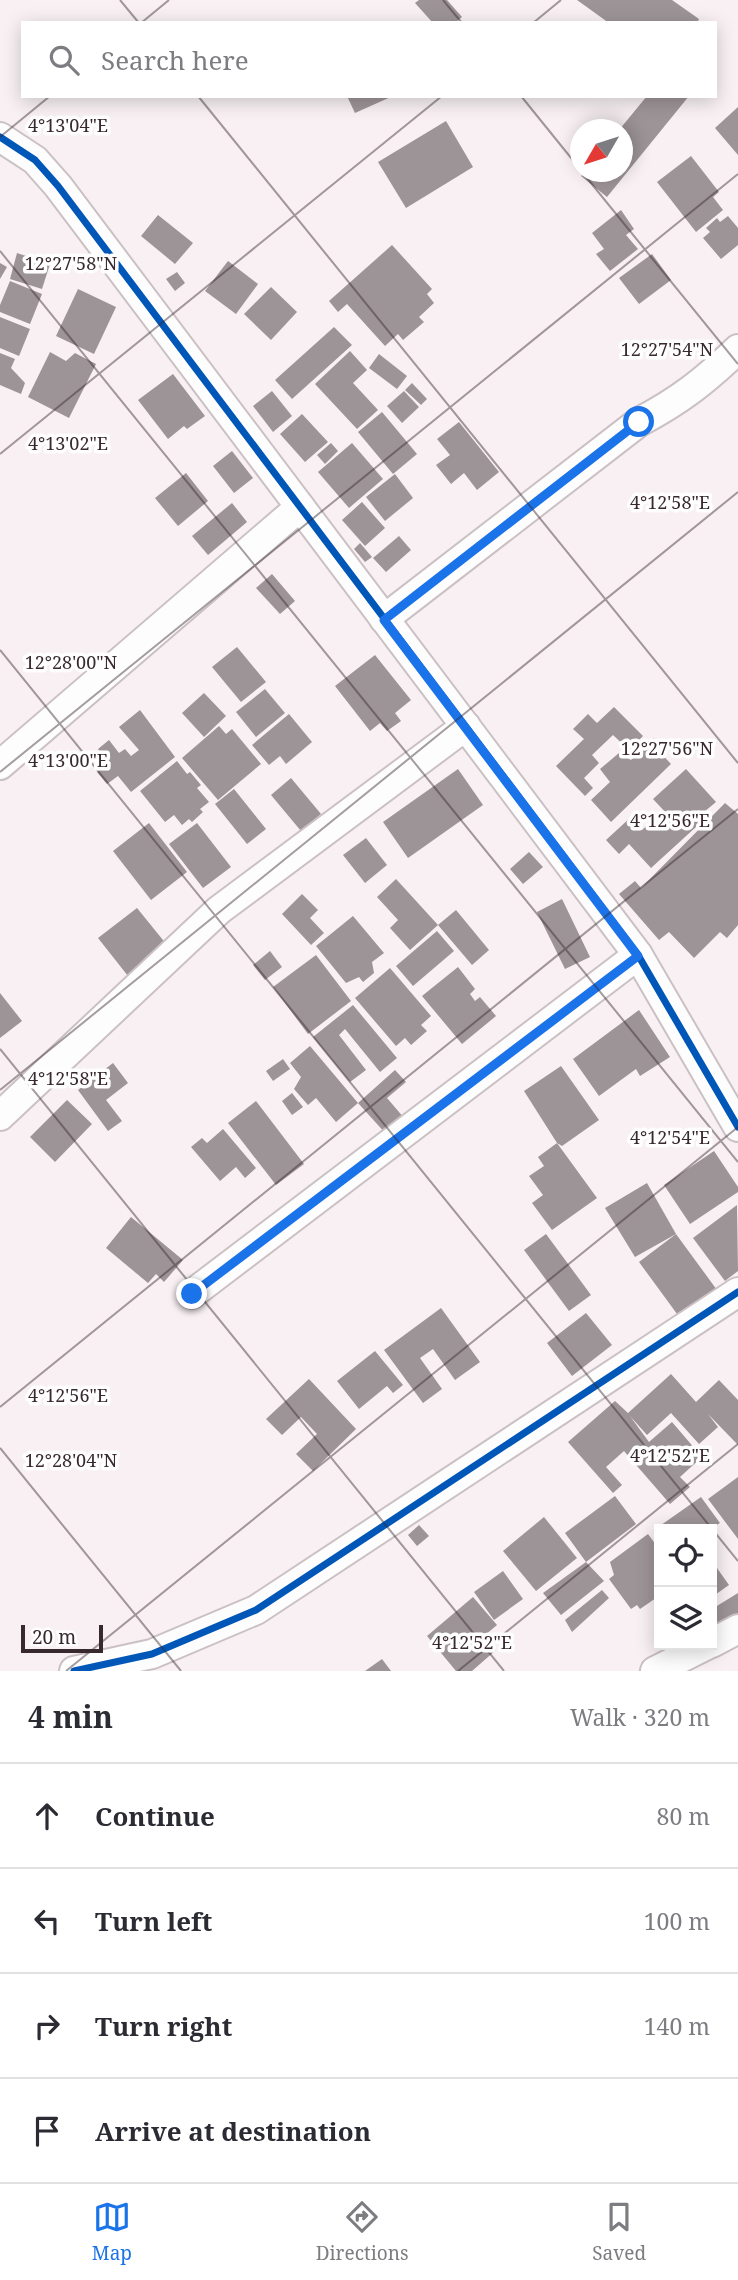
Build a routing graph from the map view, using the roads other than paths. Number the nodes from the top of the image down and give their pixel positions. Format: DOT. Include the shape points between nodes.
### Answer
graph roads {
  1 [pos="0,137"];
  2 [pos="738,349"];
  3 [pos="300,507"];
  4 [pos="384,620"];
  5 [pos="466,726"];
  6 [pos="0,765"];
  7 [pos="638,956"];
  8 [pos="0,1116"];
  9 [pos="738,1127"];
  10 [pos="738,1292"];
  11 [pos="192,1294"];
  12 [pos="738,1629"];
  13 [pos="717,1640"];
  14 [pos="698,1650"];
  15 [pos="74,1671"];
  16 [pos="655,1671"];
  1 -- 3 [label="street" via="35,160 58,186"];
  2 -- 4 [label="street" via="703,383 639,422"];
  3 -- 4 [label="street"];
  3 -- 6 [label="street"];
  4 -- 5 [label="street"];
  5 -- 7 [label="street"];
  5 -- 8 [label="street" via="219,910"];
  7 -- 9 [label="street"];
  7 -- 11 [label="street"];
  10 -- 15 [label="street" via="257,1610 152,1654"];
  12 -- 13 [label="street"];
  14 -- 16 [label="street"];
}
